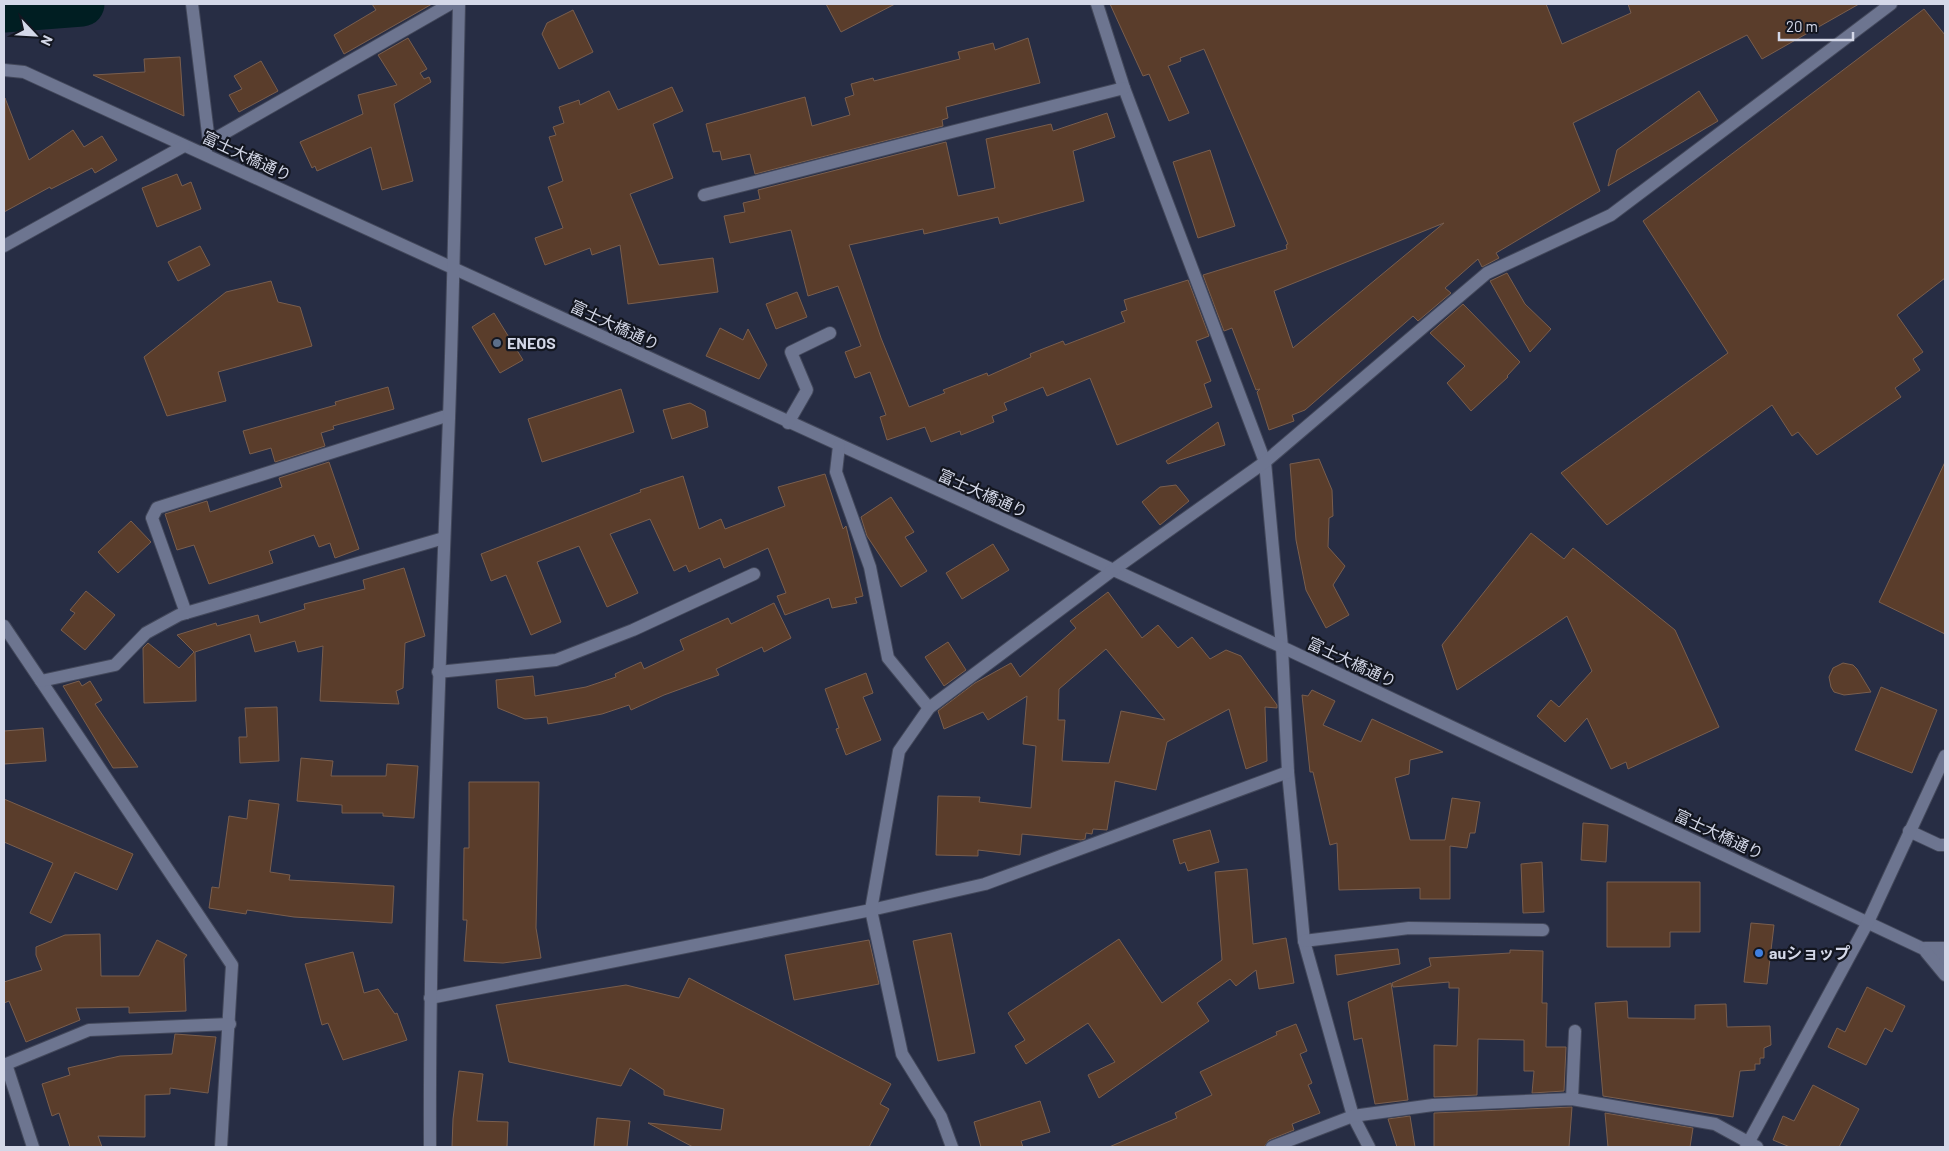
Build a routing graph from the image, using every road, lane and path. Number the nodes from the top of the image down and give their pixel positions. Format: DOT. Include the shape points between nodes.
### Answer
graph roads {
  1 [pos="450,4"];
  2 [pos="459,4"];
  3 [pos="1097,4"];
  4 [pos="1891,4"];
  5 [pos="193,7"];
  6 [pos="4,70"];
  7 [pos="1124,88"];
  8 [pos="209,142"];
  9 [pos="184,146"];
  10 [pos="204,155"];
  11 [pos="704,195"];
  12 [pos="4,246"];
  13 [pos="453,268"];
  14 [pos="830,333"];
  15 [pos="449,416"];
  16 [pos="788,422"];
  17 [pos="839,446"];
  18 [pos="1265,462"];
  19 [pos="444,538"];
  20 [pos="1113,570"];
  21 [pos="754,574"];
  22 [pos="186,613"];
  23 [pos="4,626"];
  24 [pos="1282,647"];
  25 [pos="438,672"];
  26 [pos="41,681"];
  27 [pos="929,708"];
  28 [pos="1945,756"];
  29 [pos="1288,772"];
  30 [pos="1909,831"];
  31 [pos="1945,845"];
  32 [pos="871,910"];
  33 [pos="1868,922"];
  34 [pos="1543,930"];
  35 [pos="1304,941"];
  36 [pos="1945,948"];
  37 [pos="1922,949"];
  38 [pos="1945,959"];
  39 [pos="1945,975"];
  40 [pos="430,998"];
  41 [pos="230,1024"];
  42 [pos="1575,1030"];
  43 [pos="5,1064"];
  44 [pos="1572,1099"];
  45 [pos="1353,1116"];
  46 [pos="1750,1145"];
  47 [pos="33,1147"];
  48 [pos="221,1147"];
  49 [pos="430,1147"];
  50 [pos="952,1147"];
  51 [pos="1272,1147"];
  52 [pos="1369,1147"];
  1 -- 8 [label="street"];
  2 -- 13 [label="street"];
  3 -- 7 [label="street"];
  4 -- 18 [label="street" via="1611,215 1487,273"];
  5 -- 8 [label="street"];
  6 -- 9 [label="street, 富士大橋通り" via="24,72"];
  7 -- 11 [label="street"];
  7 -- 18 [label="street"];
  8 -- 10 [label="street"];
  9 -- 10 [label="street, 富士大橋通り"];
  9 -- 12 [label="street"];
  10 -- 13 [label="street, 富士大橋通り"];
  13 -- 15 [label="street"];
  13 -- 16 [label="street, 富士大橋通り"];
  14 -- 16 [label="street" via="791,352 807,390"];
  15 -- 19 [label="street"];
  15 -- 22 [label="street" via="157,508 152,518"];
  16 -- 17 [label="street, 富士大橋通り"];
  17 -- 20 [label="street, 富士大橋通り"];
  17 -- 27 [label="street" via="836,472 870,567 888,658"];
  18 -- 20 [label="street"];
  18 -- 24 [label="street"];
  19 -- 22 [label="street"];
  19 -- 25 [label="street"];
  20 -- 24 [label="street, 富士大橋通り"];
  20 -- 27 [label="street"];
  21 -- 25 [label="street" via="633,630 556,660"];
  22 -- 26 [label="street" via="146,633 115,665"];
  23 -- 26 [label="street"];
  24 -- 29 [label="street"];
  24 -- 33 [label="street, 富士大橋通り"];
  25 -- 40 [label="street"];
  26 -- 41 [label="street" via="232,965"];
  27 -- 32 [label="street" via="900,751"];
  28 -- 30 [label="street"];
  29 -- 32 [label="street" via="985,884"];
  29 -- 35 [label="street"];
  30 -- 31 [label="street"];
  30 -- 33 [label="street"];
  32 -- 40 [label="street"];
  32 -- 50 [label="street" via="902,1054 941,1117"];
  33 -- 37 [label="street, 富士大橋通り"];
  33 -- 46 [label="street"];
  34 -- 35 [label="street" via="1409,928"];
  35 -- 45 [label="street"];
  36 -- 37 [label="street"];
  37 -- 38 [label="street, 富士大橋通り"];
  37 -- 39 [label="street"];
  40 -- 49 [label="street"];
  41 -- 43 [label="street" via="89,1030"];
  41 -- 48 [label="street"];
  42 -- 44 [label="street"];
  43 -- 47 [label="street"];
  44 -- 45 [label="street" via="1433,1105"];
  44 -- 46 [label="street" via="1715,1124"];
  45 -- 51 [label="street"];
  45 -- 52 [label="street"];
}
